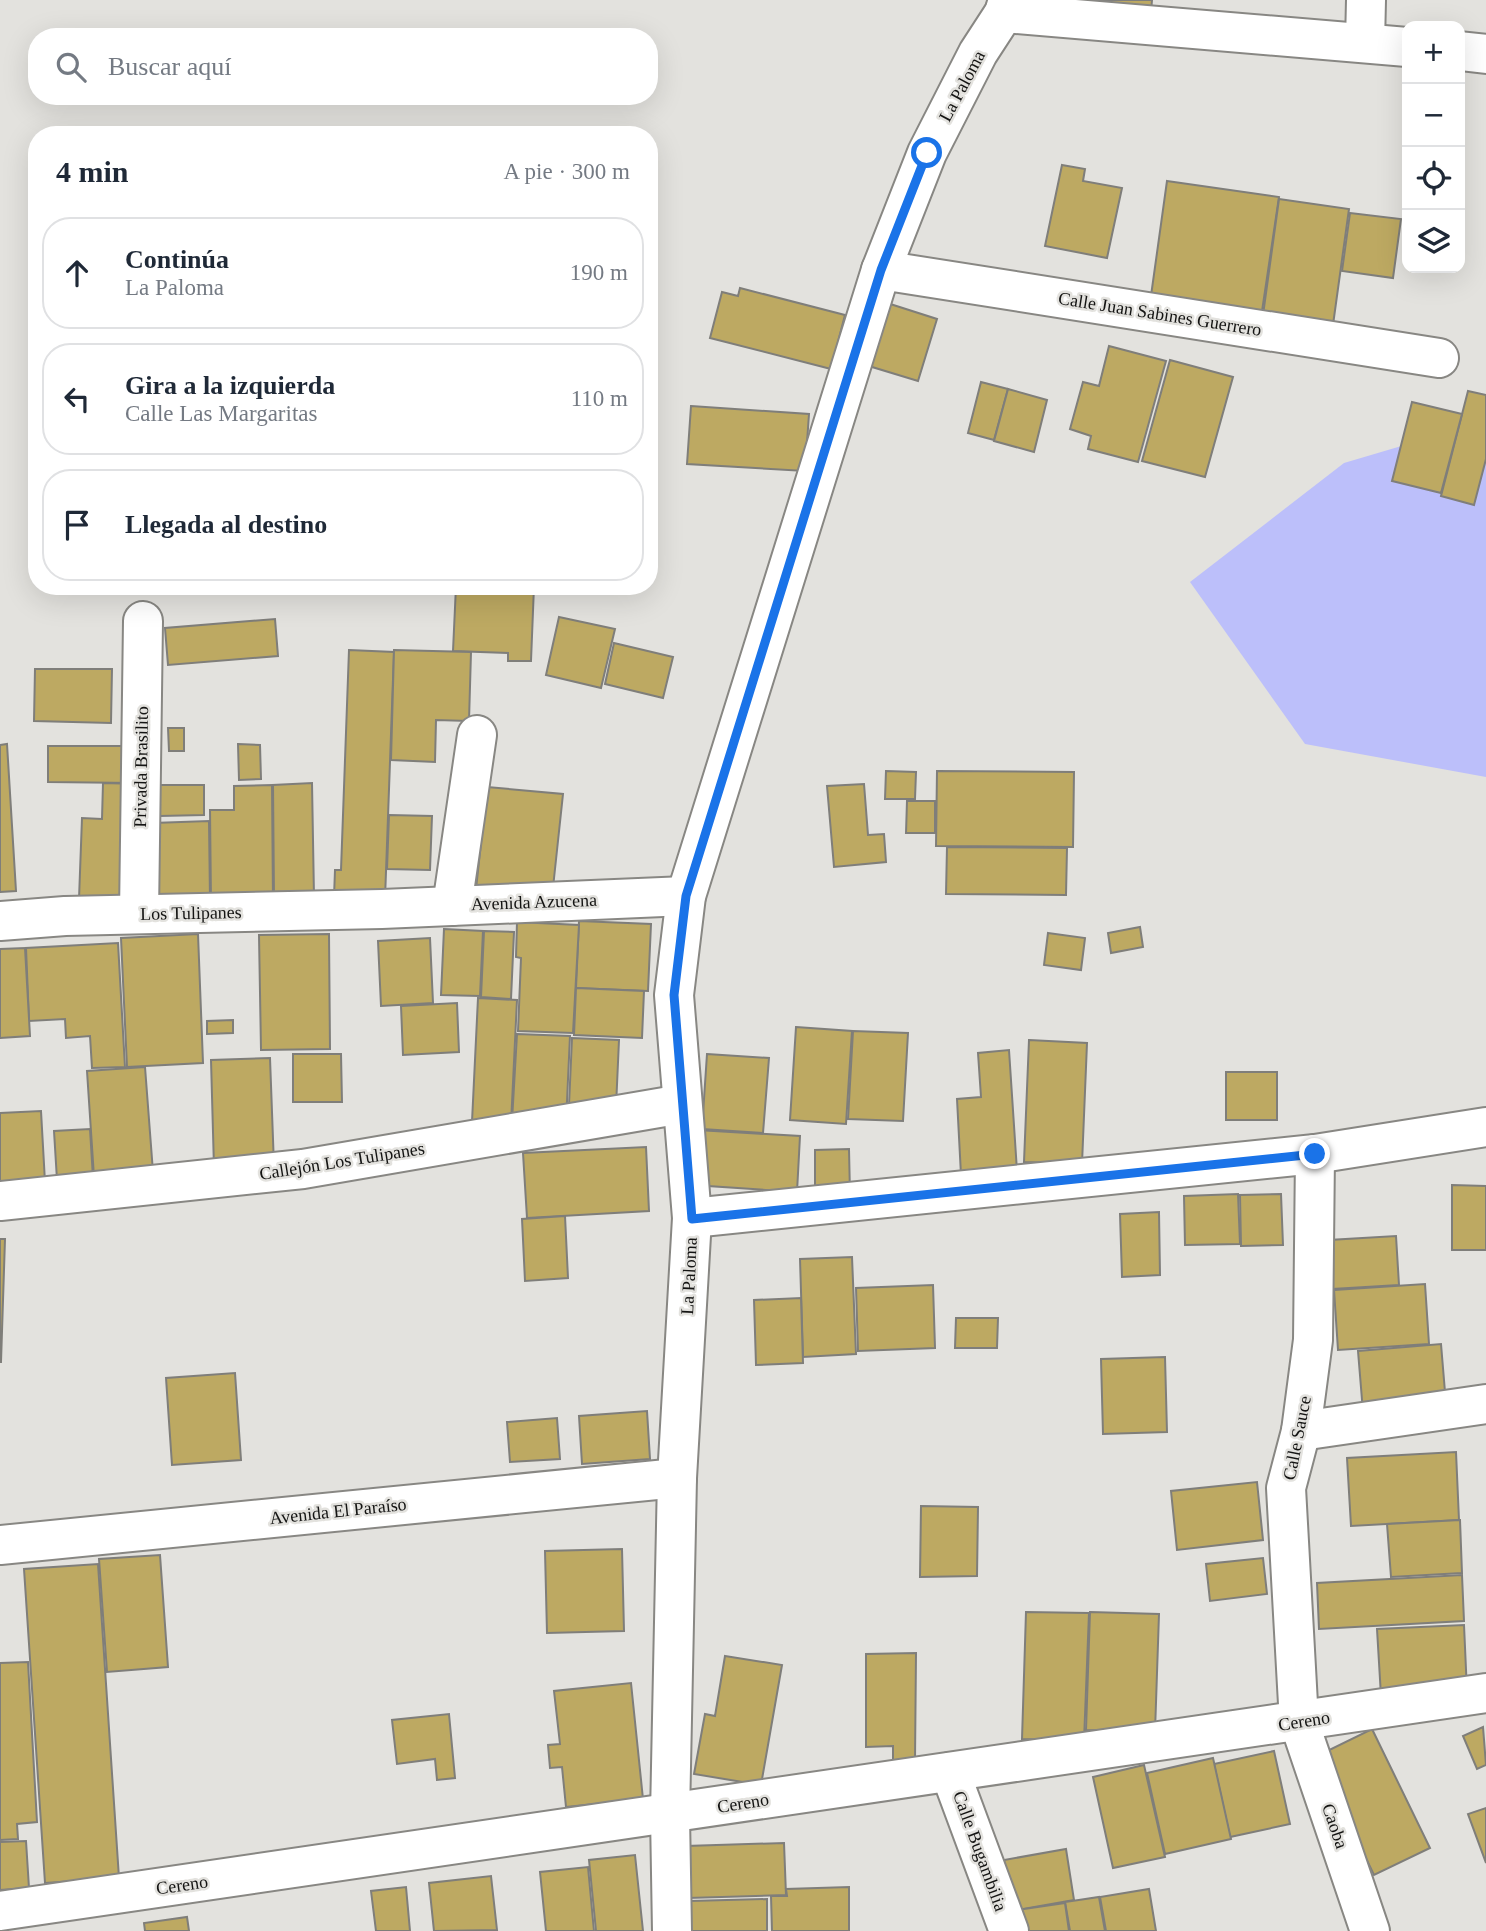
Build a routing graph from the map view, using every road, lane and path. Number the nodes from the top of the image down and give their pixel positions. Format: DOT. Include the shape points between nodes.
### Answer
graph roads {
  1 [pos="1366,0"];
  2 [pos="1006,7"];
  3 [pos="1365,43"];
  4 [pos="1402,47"];
  5 [pos="1465,52"];
  6 [pos="1486,54"];
  7 [pos="881,270"];
  8 [pos="1439,358"];
  9 [pos="143,621"];
  10 [pos="477,734"];
  11 [pos="686,896"];
  12 [pos="452,906"];
  13 [pos="382,909"];
  14 [pos="139,914"];
  15 [pos="0,921"];
  16 [pos="682,1104"];
  17 [pos="1486,1127"];
  18 [pos="1315,1154"];
  19 [pos="0,1201"];
  20 [pos="692,1219"];
  21 [pos="1486,1404"];
  22 [pos="1301,1431"];
  23 [pos="677,1478"];
  24 [pos="0,1545"];
  25 [pos="1486,1693"];
  26 [pos="1299,1722"];
  27 [pos="950,1772"];
  28 [pos="670,1815"];
  29 [pos="0,1911"];
  30 [pos="671,1931"];
  31 [pos="1009,1931"];
  32 [pos="1370,1931"];
  1 -- 3 [label="street"];
  2 -- 3 [label="street"];
  2 -- 7 [label="street, La Paloma" via="927,153"];
  3 -- 4 [label="street"];
  5 -- 6 [label="street"];
  7 -- 8 [label="street, Calle Juan Sabines Guerrero"];
  7 -- 11 [label="street, La Paloma"];
  9 -- 14 [label="street, Privada Brasilito"];
  10 -- 12 [label="street"];
  11 -- 12 [label="street, Avenida Azucena"];
  11 -- 16 [label="street, La Paloma" via="674,995"];
  12 -- 13 [label="street, Avenida Azucena"];
  13 -- 14 [label="street, Los Tulipanes"];
  14 -- 15 [label="street, Los Tulipanes"];
  16 -- 19 [label="street, Callejón Los Tulipanes" via="303,1169"];
  16 -- 20 [label="street, La Paloma"];
  17 -- 18 [label="street"];
  18 -- 20 [label="street"];
  18 -- 22 [label="street, Calle Sauce" via="1313,1340"];
  20 -- 23 [label="street, La Paloma"];
  21 -- 22 [label="street"];
  22 -- 26 [label="street, Calle Sauce" via="1286,1488"];
  23 -- 24 [label="street, Avenida El Paraíso"];
  23 -- 28 [label="street, La Paloma"];
  25 -- 26 [label="street, Cereno"];
  26 -- 27 [label="street, Cereno"];
  26 -- 32 [label="street, Caoba"];
  27 -- 28 [label="street, Cereno"];
  27 -- 31 [label="street, Calle Bugambilia"];
  28 -- 29 [label="street, Cereno"];
  28 -- 30 [label="street, La Paloma"];
}
